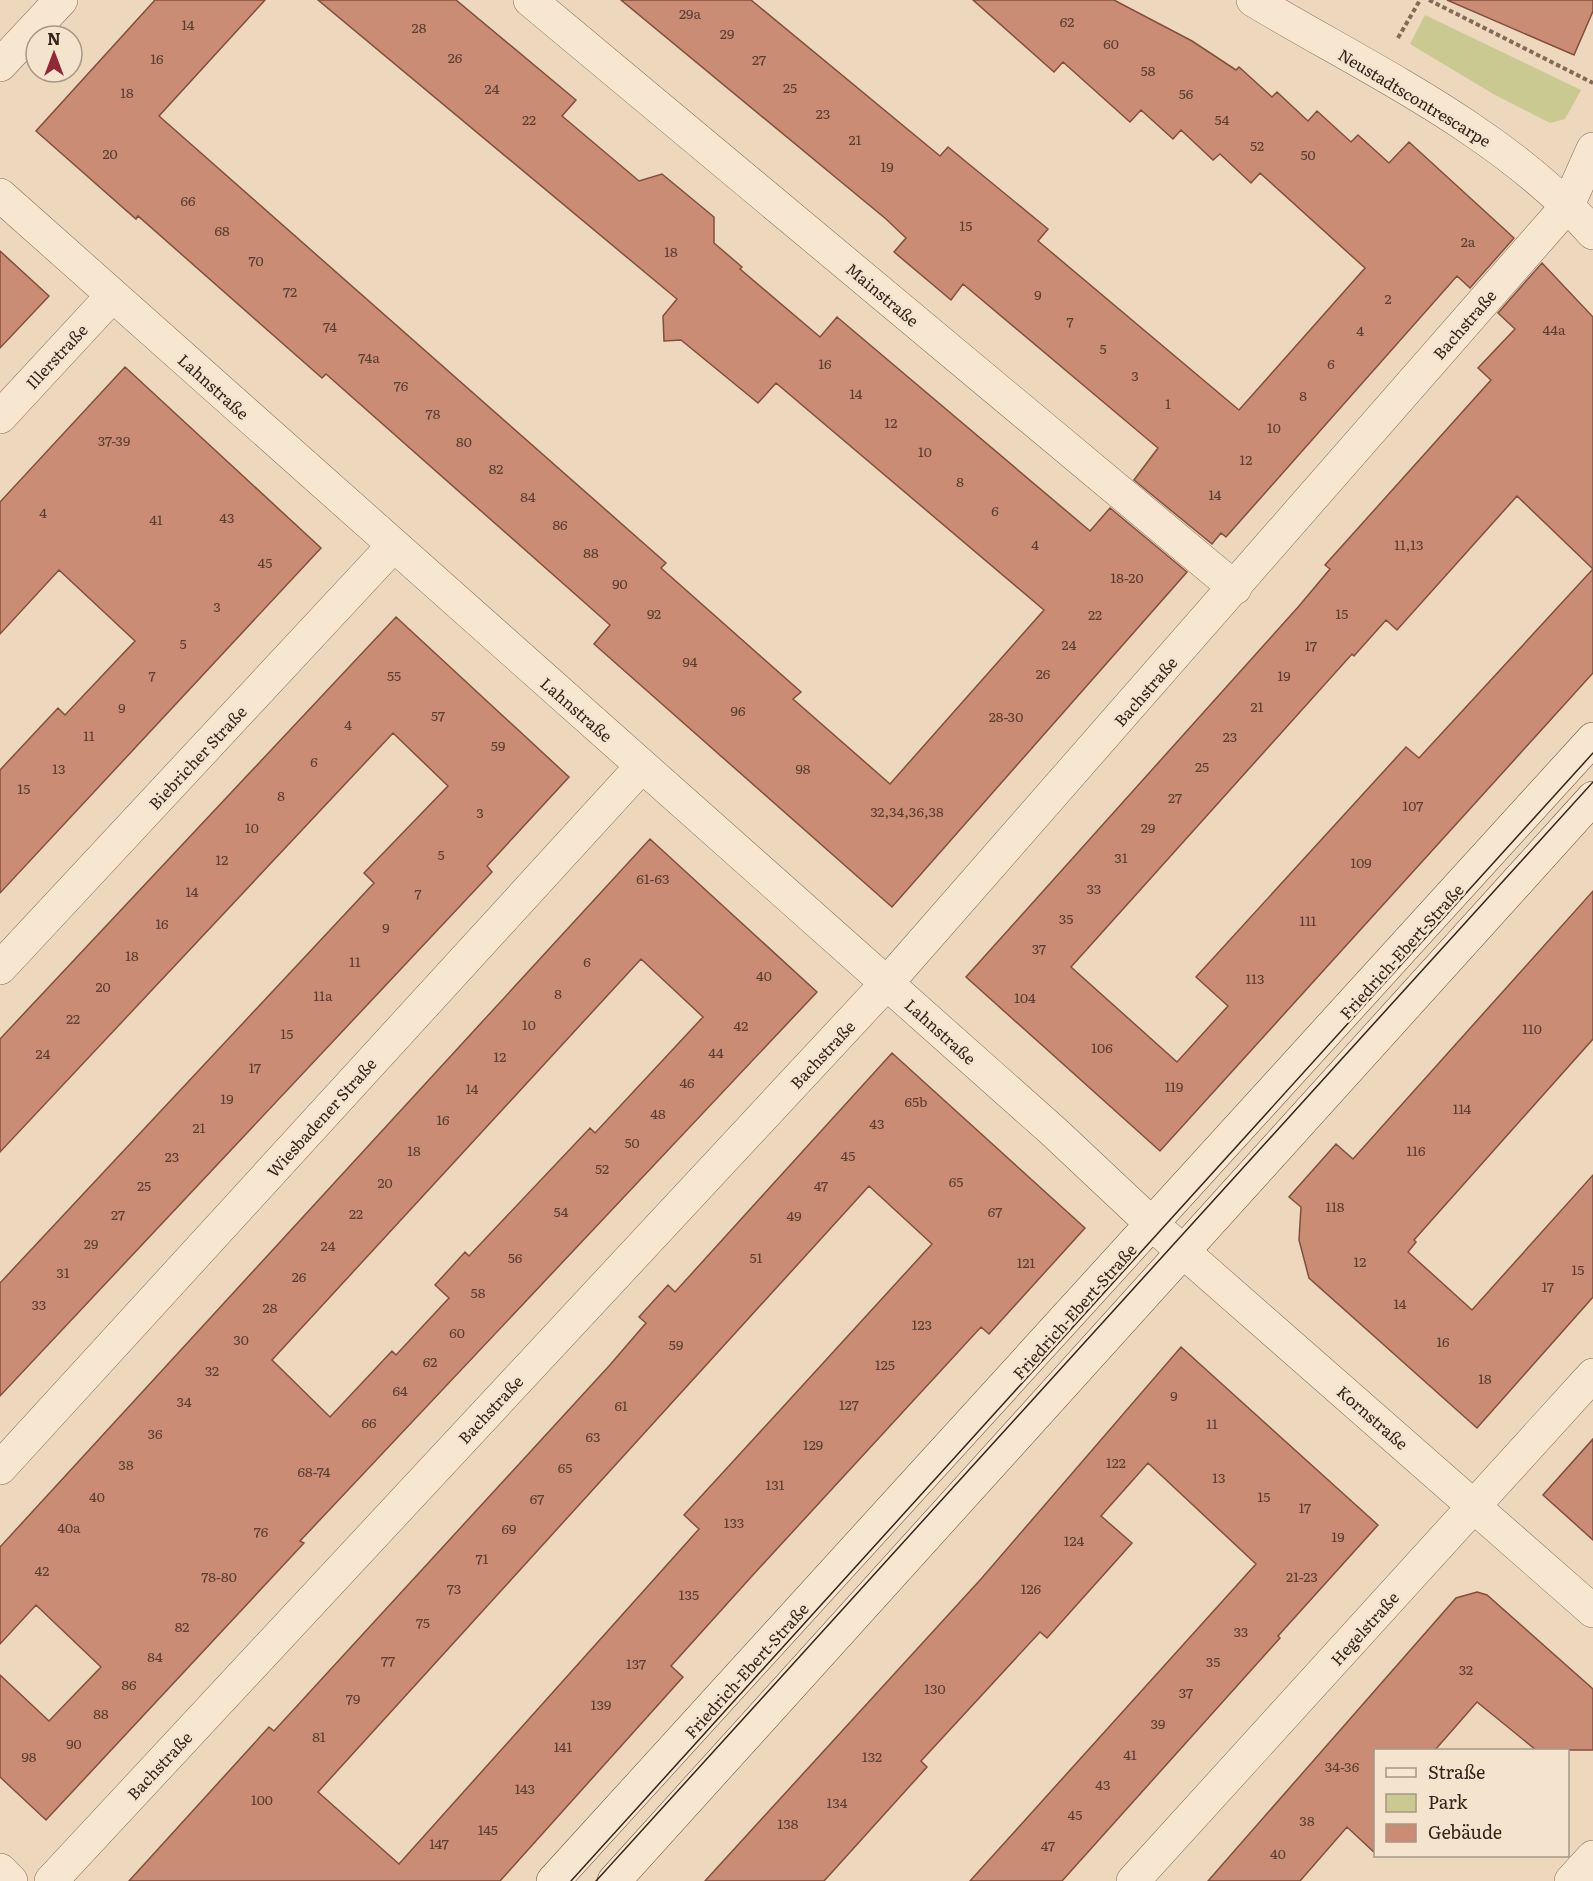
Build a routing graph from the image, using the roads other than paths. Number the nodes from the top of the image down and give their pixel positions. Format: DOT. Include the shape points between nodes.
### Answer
graph roads {
  1 [pos="61,0"];
  2 [pos="530,0"];
  3 [pos="1253,0"];
  4 [pos="0,65"];
  5 [pos="1593,149"];
  6 [pos="0,195"];
  7 [pos="1568,205"];
  8 [pos="1593,233"];
  9 [pos="112,296"];
  10 [pos="0,417"];
  11 [pos="393,546"];
  12 [pos="1235,588"];
  13 [pos="1593,739"];
  14 [pos="642,766"];
  15 [pos="1593,798"];
  16 [pos="0,968"];
  17 [pos="887,983"];
  18 [pos="1153,1225"];
  19 [pos="1183,1251"];
  20 [pos="1593,1375"];
  21 [pos="0,1468"];
  22 [pos="1475,1506"];
  23 [pos="1593,1611"];
  24 [pos="1593,1857"];
  25 [pos="0,1870"];
  26 [pos="11,1881"];
  27 [pos="51,1881"];
  28 [pos="553,1881"];
  29 [pos="614,1881"];
  30 [pos="1133,1881"];
  31 [pos="1571,1881"];
  1 -- 4 [label="street"];
  2 -- 12 [label="street, Mainstraße"];
  3 -- 7 [label="street, Neustadtscontrescarpe" via="1487,139"];
  5 -- 7 [label="street, Bachstraße"];
  6 -- 9 [label="street, Lahnstraße"];
  7 -- 8 [label="street, Neustadtscontrescarpe"];
  7 -- 12 [label="street, Bachstraße"];
  9 -- 10 [label="street, Illerstraße"];
  9 -- 11 [label="street, Lahnstraße"];
  11 -- 14 [label="street, Lahnstraße"];
  11 -- 16 [label="street, Biebricher Straße"];
  12 -- 17 [label="street, Bachstraße"];
  13 -- 18 [label="street, Friedrich-Ebert-Straße"];
  14 -- 17 [label="street, Lahnstraße"];
  14 -- 21 [label="street, Wiesbadener Straße"];
  15 -- 19 [label="street"];
  17 -- 18 [label="street, Lahnstraße"];
  17 -- 27 [label="street, Bachstraße"];
  18 -- 19 [label="street, Kornstraße"];
  18 -- 28 [label="street, Friedrich-Ebert-Straße"];
  19 -- 22 [label="street, Kornstraße"];
  19 -- 29 [label="street"];
  20 -- 22 [label="street, Hegelstraße"];
  22 -- 23 [label="street, Kornstraße"];
  22 -- 30 [label="street, Hegelstraße"];
  24 -- 31 [label="street"];
  25 -- 26 [label="street"];
}
